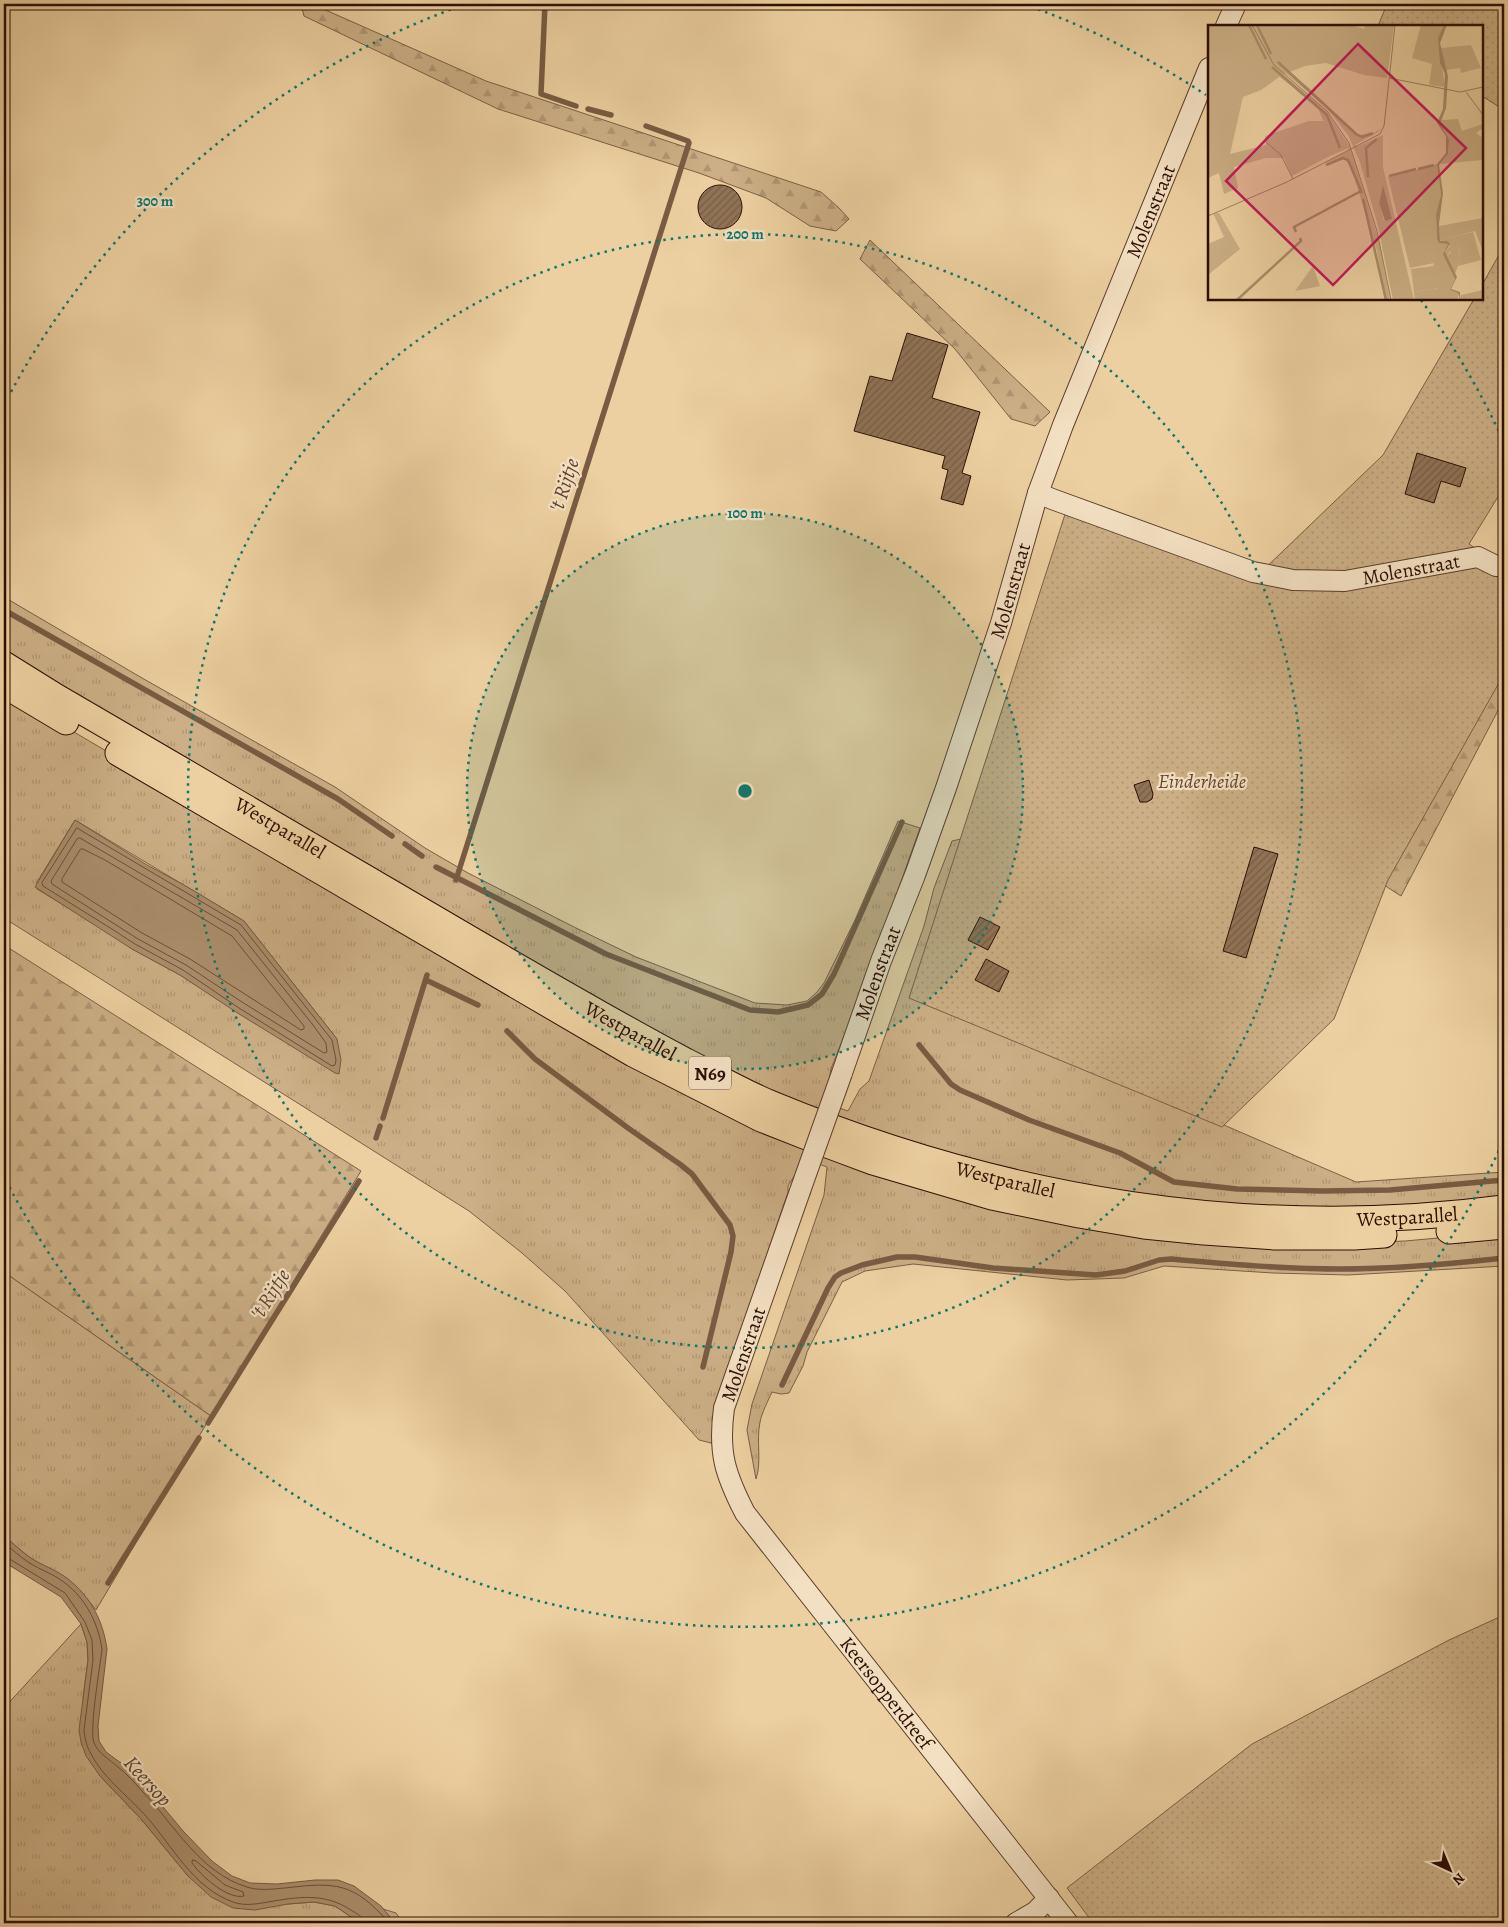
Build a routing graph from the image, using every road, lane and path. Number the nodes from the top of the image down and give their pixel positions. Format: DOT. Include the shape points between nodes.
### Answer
graph roads {
  1 [pos="1236,4"];
  2 [pos="1226,25"];
  3 [pos="1208,70"];
  4 [pos="1038,493"];
  5 [pos="1496,566"];
  6 [pos="4,664"];
  7 [pos="4,685"];
  8 [pos="1504,1208"];
  9 [pos="1504,1226"];
  10 [pos="722,1453"];
  11 [pos="1049,1898"];
  12 [pos="1016,1923"];
  13 [pos="1068,1923"];
  1 -- 2 [label="street"];
  3 -- 4 [label="street, Molenstraat"];
  4 -- 5 [label="street, Molenstraat" via="1253,572 1293,580 1345,581 1478,557"];
  4 -- 10 [label="street, Molenstraat, bridge" via="1001,623 952,770 881,961 724,1408"];
  6 -- 8 [label="main road, Westparallel / N69" via="642,1038 769,1102 882,1144 1000,1180 1070,1195 1206,1215 1354,1219"];
  7 -- 9 [label="main road, Westparallel / N69" via="633,1054 761,1119 872,1162 992,1197 1144,1226 1275,1236 1354,1237"];
  10 -- 11 [label="street, Keersopperdreef" via="734,1492 745,1513"];
  11 -- 12 [label="street" via="1035,1912"];
  11 -- 13 [label="street, Keersopperdreef"];
}
